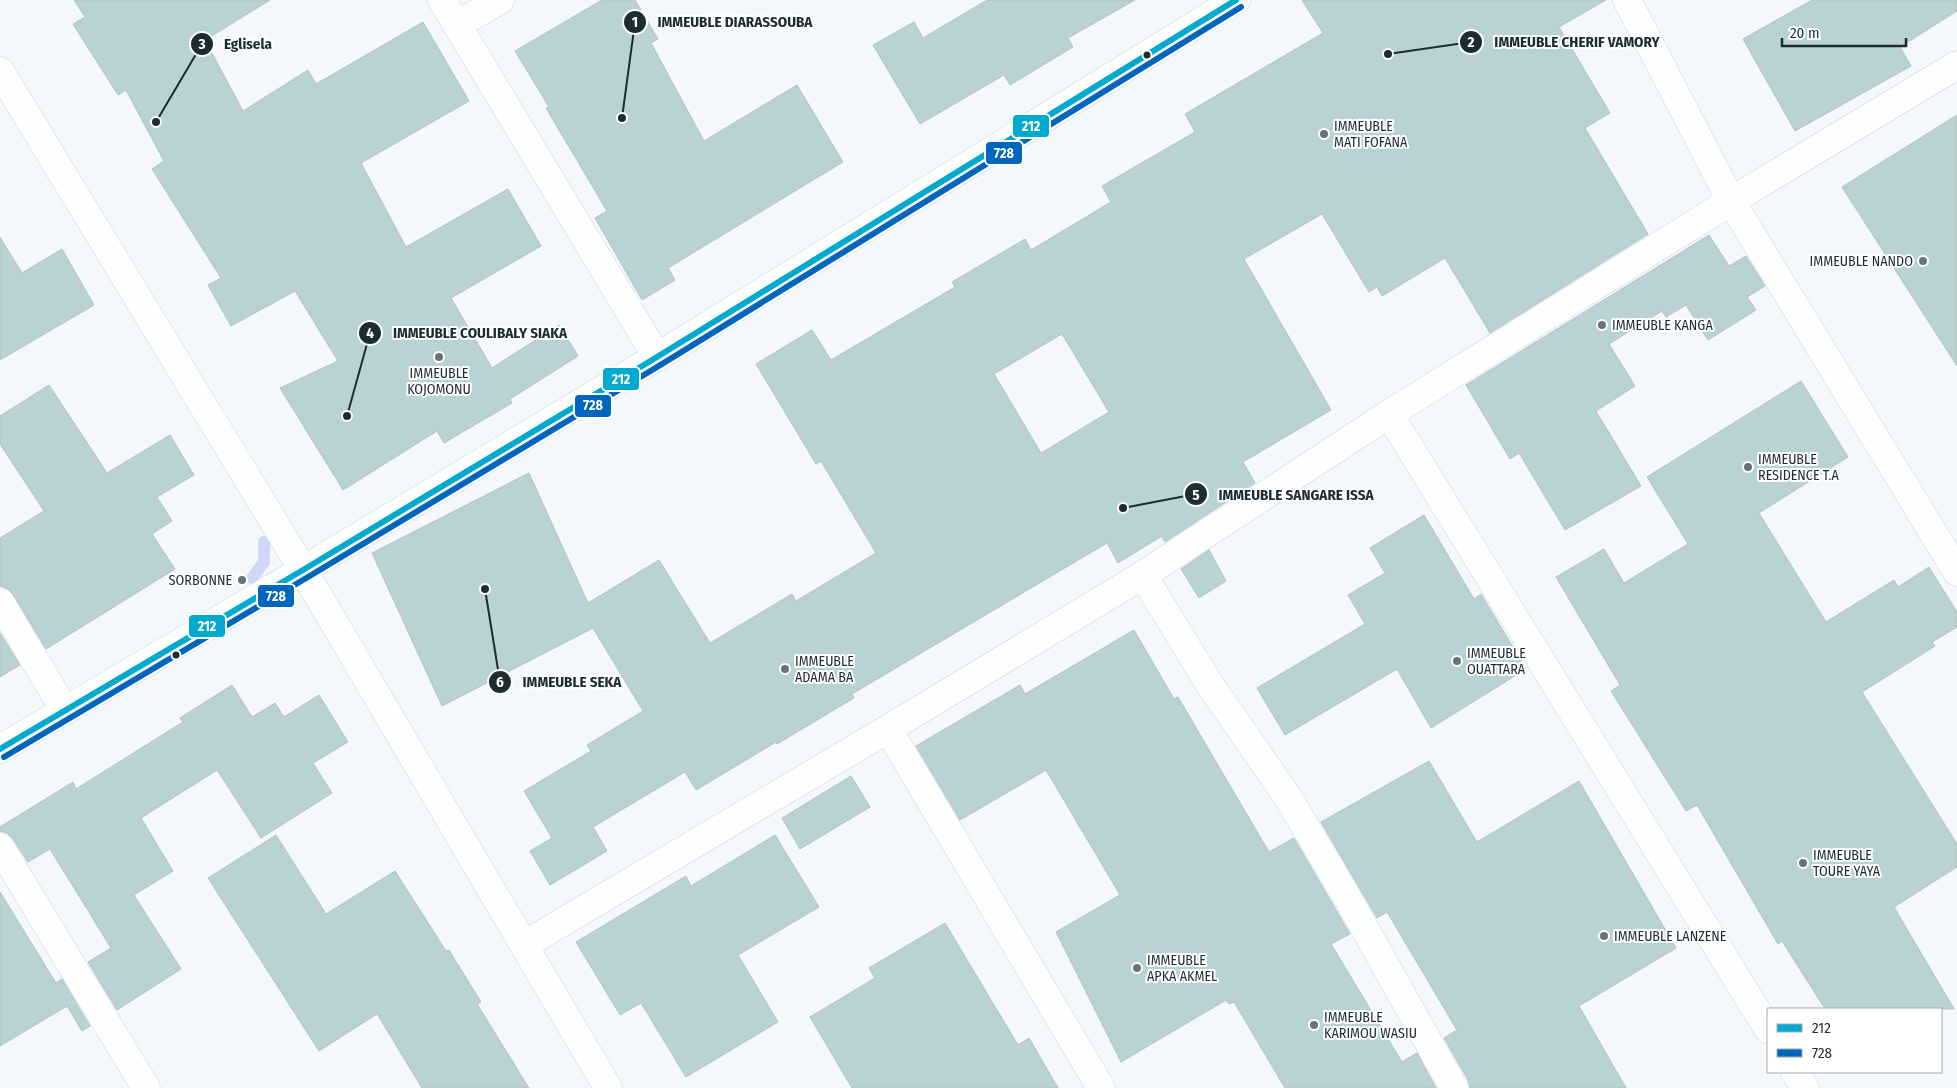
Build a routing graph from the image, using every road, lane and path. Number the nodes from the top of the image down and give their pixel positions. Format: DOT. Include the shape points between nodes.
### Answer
graph roads {
  1 [pos="442,0"];
  2 [pos="500,0"];
  3 [pos="1236,0"];
  4 [pos="1627,0"];
  5 [pos="457,25"];
  6 [pos="1957,65"];
  7 [pos="0,71"];
  8 [pos="1731,201"];
  9 [pos="657,357"];
  10 [pos="1389,414"];
  11 [pos="303,570"];
  12 [pos="1957,572"];
  13 [pos="1144,575"];
  14 [pos="0,602"];
  15 [pos="65,711"];
  16 [pos="888,729"];
  17 [pos="0,749"];
  18 [pos="0,847"];
  19 [pos="524,945"];
  20 [pos="1767,1027"];
  21 [pos="1796,1073"];
  22 [pos="146,1088"];
  23 [pos="608,1088"];
  24 [pos="1102,1088"];
  25 [pos="1454,1088"];
  26 [pos="1805,1088"];
  1 -- 5 [label="street"];
  2 -- 5 [label="street"];
  3 -- 9 [label="street"];
  4 -- 8 [label="street"];
  5 -- 9 [label="street"];
  6 -- 8 [label="street"];
  7 -- 11 [label="street"];
  8 -- 10 [label="street"];
  8 -- 12 [label="street"];
  9 -- 11 [label="street"];
  10 -- 13 [label="street"];
  10 -- 20 [label="street"];
  11 -- 15 [label="street"];
  11 -- 19 [label="street"];
  13 -- 16 [label="street"];
  13 -- 25 [label="street" via="1208,682 1303,823"];
  14 -- 15 [label="street"];
  15 -- 17 [label="street"];
  16 -- 19 [label="street"];
  16 -- 24 [label="street"];
  18 -- 22 [label="street"];
  19 -- 23 [label="street"];
  21 -- 26 [label="street"];
}
